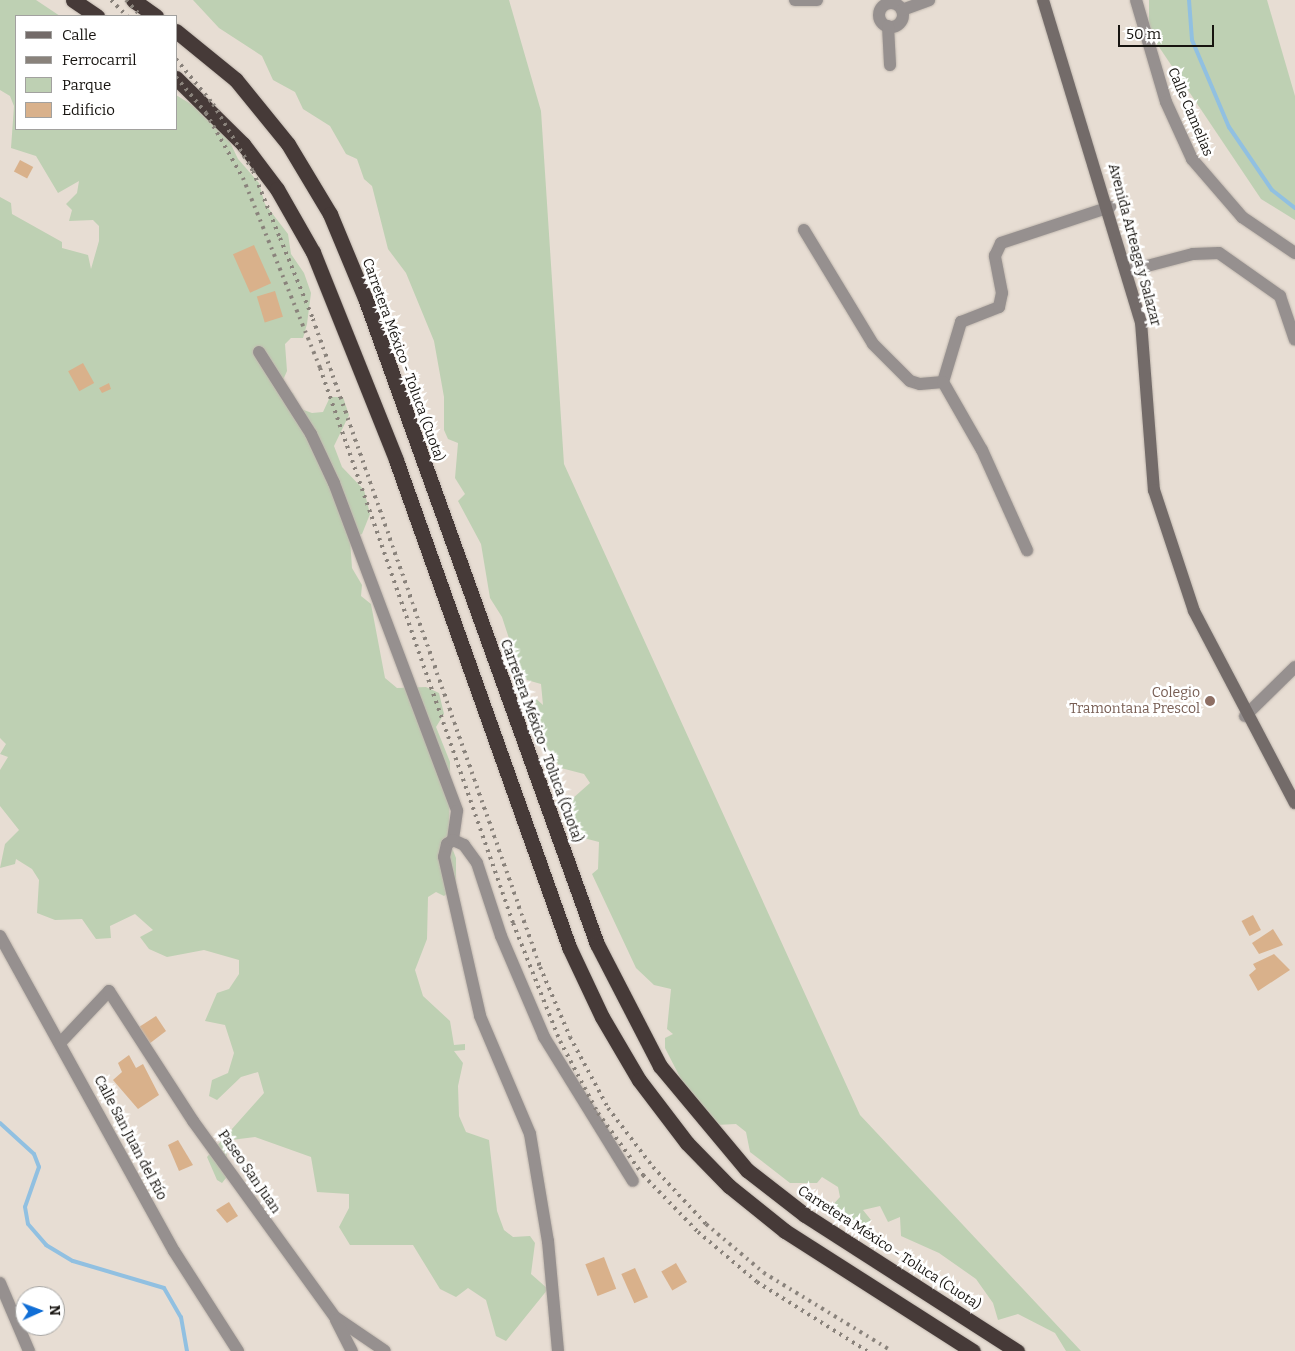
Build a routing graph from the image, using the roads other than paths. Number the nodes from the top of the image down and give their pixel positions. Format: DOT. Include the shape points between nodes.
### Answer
graph roads {
  1 [pos="73,0"];
  2 [pos="133,0"];
  3 [pos="795,0"];
  4 [pos="818,0"];
  5 [pos="929,0"];
  6 [pos="1043,0"];
  7 [pos="1136,0"];
  8 [pos="886,2"];
  9 [pos="902,10"];
  10 [pos="96,15"];
  11 [pos="155,15"];
  12 [pos="888,26"];
  13 [pos="178,33"];
  14 [pos="890,65"];
  15 [pos="178,80"];
  16 [pos="1110,207"];
  17 [pos="804,230"];
  18 [pos="1295,253"];
  19 [pos="1128,271"];
  20 [pos="1295,340"];
  21 [pos="259,352"];
  22 [pos="943,382"];
  23 [pos="1027,550"];
  24 [pos="1295,667"];
  25 [pos="1245,716"];
  26 [pos="1295,803"];
  27 [pos="453,840"];
  28 [pos="0,936"];
  29 [pos="61,1042"];
  30 [pos="633,1181"];
  31 [pos="0,1283"];
  32 [pos="335,1317"];
  33 [pos="29,1351"];
  34 [pos="238,1351"];
  35 [pos="352,1351"];
  36 [pos="385,1351"];
  37 [pos="558,1351"];
  38 [pos="973,1351"];
  39 [pos="1017,1351"];
  1 -- 10 [label="highway"];
  2 -- 11 [label="highway"];
  3 -- 4 [label="street"];
  5 -- 9 [label="street"];
  6 -- 16 [label="street, Avenida Arteaga y Salazar"];
  7 -- 18 [label="street, Calle Camelias" via="1166,102 1192,160 1242,217"];
  8 -- 9 [label="street"];
  8 -- 12 [label="street" via="880,15"];
  9 -- 12 [label="street" via="899,24"];
  12 -- 14 [label="street"];
  13 -- 39 [label="highway, Carretera México - Toluca (Cuota)" via="236,80 288,144 330,214 365,298 597,944 660,1066 747,1170 805,1216"];
  15 -- 38 [label="highway" via="243,144 277,189 313,252 396,460 569,947 602,1017 639,1080 682,1137 729,1186 785,1231"];
  16 -- 19 [label="street, Avenida Arteaga y Salazar"];
  16 -- 22 [label="street" via="1000,243 995,256 1002,301 999,307 960,322"];
  17 -- 22 [label="street" via="873,344 910,381"];
  19 -- 20 [label="street" via="1193,254 1219,253 1280,296"];
  19 -- 25 [label="street, Avenida Arteaga y Salazar" via="1141,322 1154,490 1194,611"];
  21 -- 27 [label="street" via="311,434 352,529 457,811"];
  22 -- 23 [label="street" via="982,450"];
  24 -- 25 [label="street"];
  25 -- 26 [label="street, Avenida Arteaga y Salazar"];
  27 -- 30 [label="street" via="464,844 477,863 507,954 544,1036"];
  27 -- 37 [label="street" via="446,844 444,857 480,1016 530,1134 548,1241"];
  28 -- 29 [label="street, Calle San Juan del Río"];
  29 -- 32 [label="street, Paseo San Juan" via="109,991 194,1121"];
  29 -- 34 [label="street, Calle San Juan del Río" via="174,1251"];
  31 -- 33 [label="street"];
  32 -- 35 [label="street"];
  32 -- 36 [label="street, Paseo San Juan"];
}
